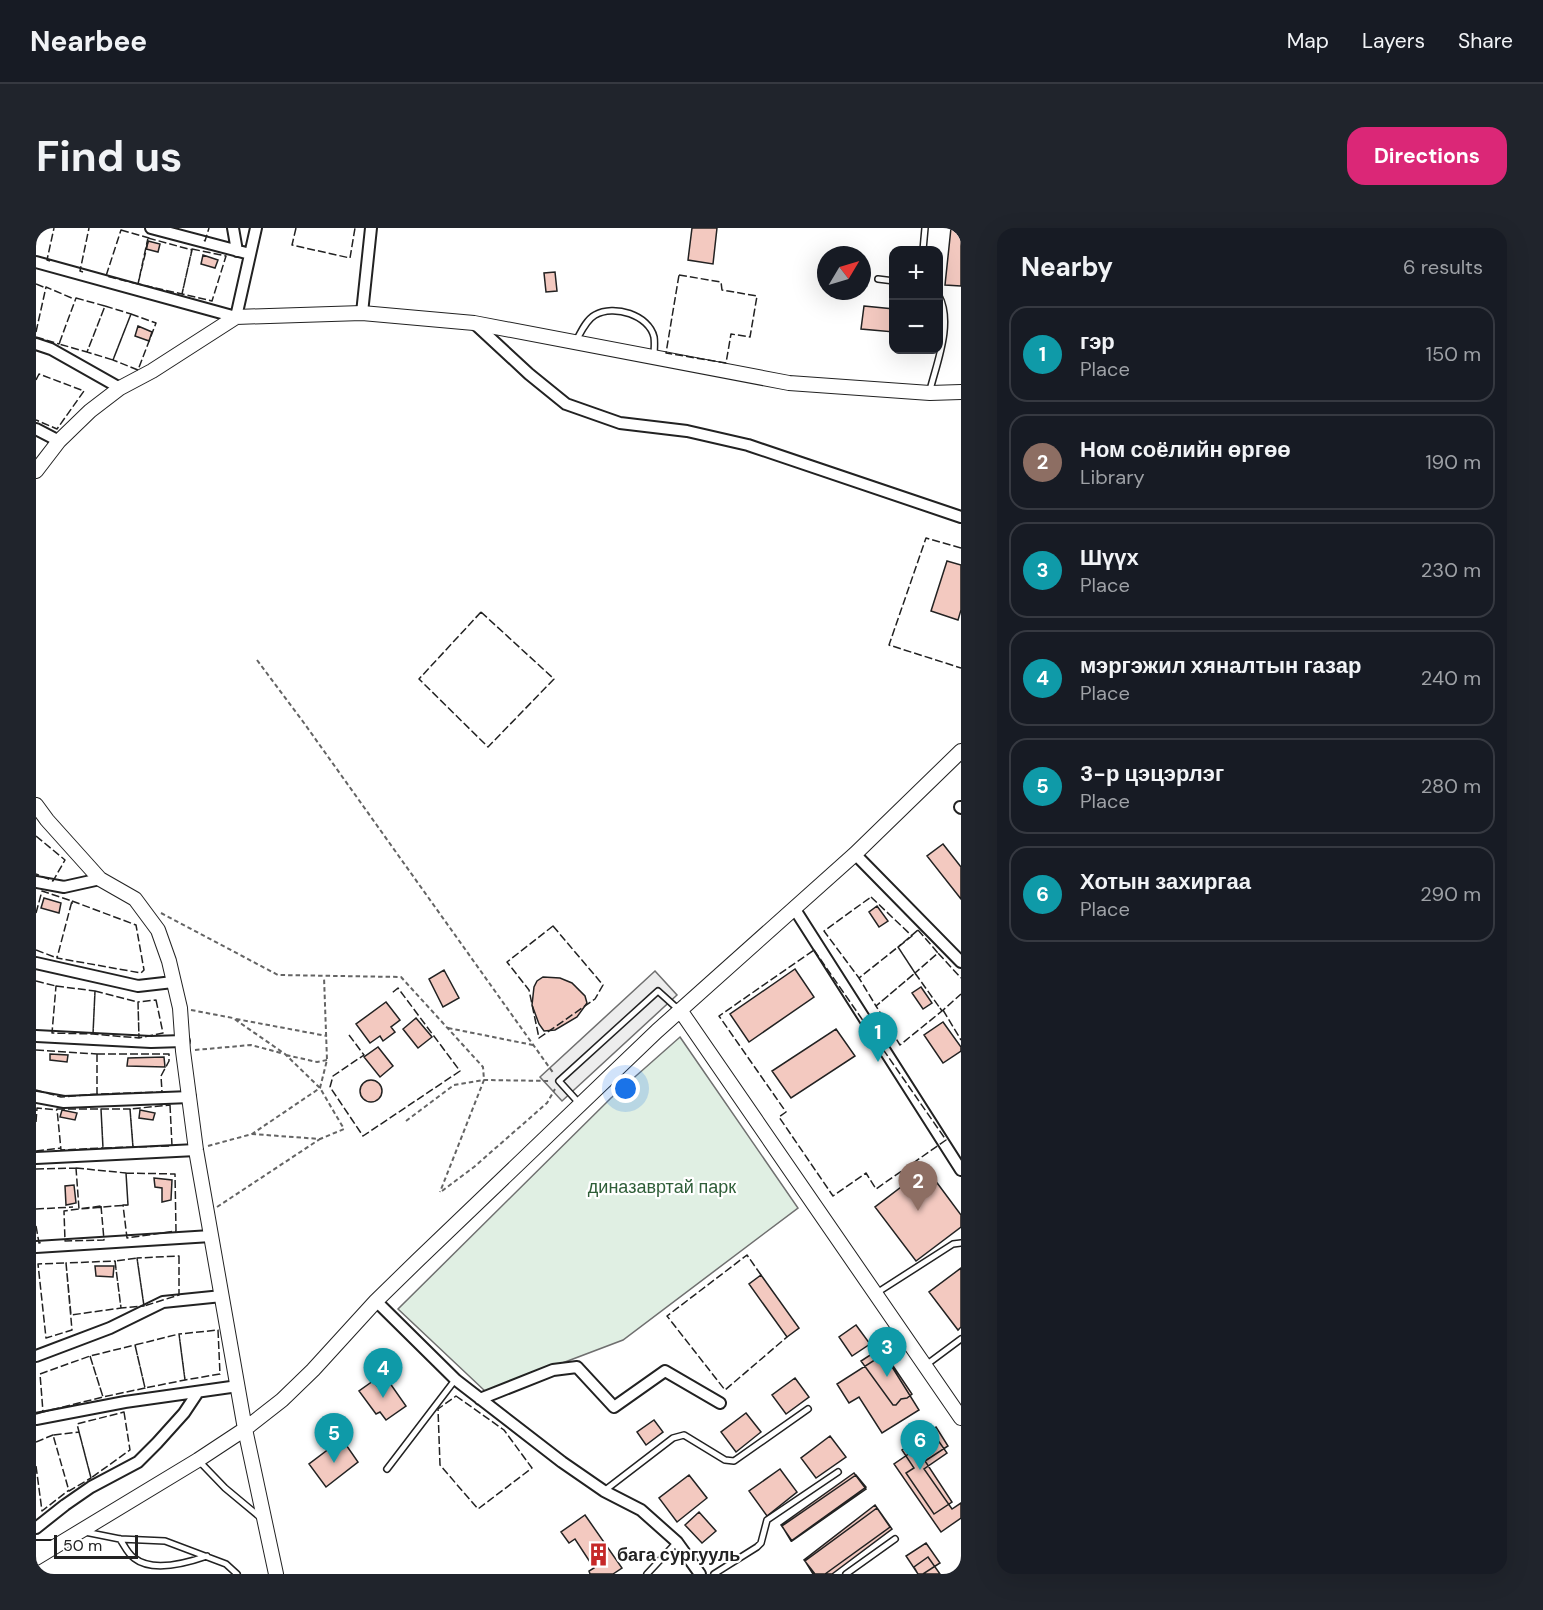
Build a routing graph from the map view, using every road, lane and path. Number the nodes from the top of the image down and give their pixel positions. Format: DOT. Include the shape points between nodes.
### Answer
graph roads {
  1 [pos="151,228"];
  2 [pos="233,228"];
  3 [pos="256,228"];
  4 [pos="371,228"];
  5 [pos="925,228"];
  6 [pos="923,246"];
  7 [pos="237,251"];
  8 [pos="250,254"];
  9 [pos="36,262"];
  10 [pos="878,279"];
  11 [pos="889,280"];
  12 [pos="941,300"];
  13 [pos="362,313"];
  14 [pos="236,317"];
  15 [pos="474,323"];
  16 [pos="576,342"];
  17 [pos="36,345"];
  18 [pos="654,357"];
  19 [pos="120,388"];
  20 [pos="961,392"];
  21 [pos="930,393"];
  22 [pos="36,429"];
  23 [pos="59,441"];
  24 [pos="36,471"];
  25 [pos="961,517"];
  26 [pos="257,660"];
  27 [pos="961,751"];
  28 [pos="36,805"];
  29 [pos="41,819"];
  30 [pos="855,854"];
  31 [pos="100,879"];
  32 [pos="36,882"];
  33 [pos="794,908"];
  34 [pos="155,910"];
  35 [pos="961,962"];
  36 [pos="36,963"];
  37 [pos="324,976"];
  38 [pos="173,982"];
  39 [pos="180,1008"];
  40 [pos="680,1010"];
  41 [pos="233,1018"];
  42 [pos="448,1028"];
  43 [pos="36,1035"];
  44 [pos="327,1036"];
  45 [pos="534,1045"];
  46 [pos="183,1046"];
  47 [pos="285,1054"];
  48 [pos="327,1060"];
  49 [pos="484,1080"];
  50 [pos="559,1081"];
  51 [pos="320,1088"];
  52 [pos="36,1097"];
  53 [pos="190,1097"];
  54 [pos="580,1104"];
  55 [pos="406,1121"];
  56 [pos="252,1134"];
  57 [pos="320,1138"];
  58 [pos="196,1150"];
  59 [pos="36,1158"];
  60 [pos="961,1170"];
  61 [pos="207,1214"];
  62 [pos="211,1236"];
  63 [pos="961,1243"];
  64 [pos="36,1247"];
  65 [pos="875,1294"];
  66 [pos="222,1296"];
  67 [pos="376,1301"];
  68 [pos="961,1339"];
  69 [pos="36,1356"];
  70 [pos="925,1366"];
  71 [pos="456,1380"];
  72 [pos="238,1386"];
  73 [pos="198,1392"];
  74 [pos="480,1399"];
  75 [pos="720,1403"];
  76 [pos="808,1409"];
  77 [pos="961,1418"];
  78 [pos="36,1419"];
  79 [pos="245,1429"];
  80 [pos="198,1460"];
  81 [pos="387,1469"];
  82 [pos="838,1472"];
  83 [pos="604,1491"];
  84 [pos="264,1521"];
  85 [pos="36,1528"];
  86 [pos="81,1531"];
  87 [pos="120,1539"];
  88 [pos="895,1539"];
  89 [pos="677,1542"];
  90 [pos="36,1546"];
  91 [pos="55,1546"];
  92 [pos="207,1556"];
  93 [pos="36,1558"];
  94 [pos="237,1574"];
  95 [pos="276,1574"];
  96 [pos="647,1574"];
  97 [pos="700,1574"];
  98 [pos="714,1574"];
  99 [pos="846,1574"];
  1 -- 7 [label="street"];
  2 -- 7 [label="street"];
  3 -- 8 [label="street"];
  4 -- 13 [label="street"];
  5 -- 6 [label="lane"];
  7 -- 8 [label="street"];
  8 -- 14 [label="street"];
  9 -- 14 [label="street"];
  10 -- 11 [label="lane"];
  12 -- 21 [label="lane" via="944,330"];
  13 -- 14 [label="street"];
  13 -- 15 [label="street"];
  14 -- 19 [label="street"];
  15 -- 16 [label="street"];
  15 -- 25 [label="street" via="566,404 620,423 687,431 748,445"];
  16 -- 18 [label="street"];
  16 -- 18 [label="lane" via="586,323 612,309 634,315 649,326 654,338"];
  17 -- 19 [label="street" via="51,349"];
  18 -- 21 [label="street" via="789,383"];
  19 -- 23 [label="street"];
  20 -- 21 [label="street"];
  22 -- 23 [label="street"];
  23 -- 24 [label="street"];
  26 -- 45 [label="path"];
  27 -- 30 [label="street"];
  28 -- 29 [label="street"];
  29 -- 31 [label="street"];
  30 -- 33 [label="street"];
  30 -- 35 [label="street"];
  31 -- 32 [label="street" via="64,887"];
  31 -- 38 [label="street" via="135,899 158,930"];
  33 -- 40 [label="street"];
  33 -- 60 [label="street"];
  34 -- 37 [label="path" via="279,975"];
  36 -- 38 [label="street" via="138,986"];
  37 -- 42 [label="path" via="401,977"];
  37 -- 44 [label="path"];
  38 -- 39 [label="street"];
  39 -- 41 [label="path"];
  39 -- 46 [label="street"];
  40 -- 50 [label="lane" via="658,990"];
  40 -- 54 [label="street"];
  40 -- 65 [label="street"];
  41 -- 44 [label="path"];
  41 -- 47 [label="path"];
  42 -- 45 [label="path"];
  42 -- 49 [label="path" via="483,1067"];
  43 -- 46 [label="street"];
  44 -- 48 [label="path"];
  45 -- 50 [label="path"];
  46 -- 47 [label="path" via="251,1046"];
  46 -- 53 [label="street"];
  47 -- 48 [label="path" via="317,1062"];
  47 -- 51 [label="path"];
  48 -- 51 [label="path"];
  49 -- 50 [label="path"];
  49 -- 50 [label="path" via="440,1192 547,1103"];
  49 -- 55 [label="path" via="454,1084"];
  50 -- 54 [label="lane"];
  51 -- 56 [label="path"];
  51 -- 57 [label="path" via="344,1129"];
  52 -- 53 [label="street" via="64,1102"];
  53 -- 58 [label="street"];
  54 -- 67 [label="street"];
  56 -- 57 [label="path"];
  56 -- 58 [label="path"];
  57 -- 61 [label="path"];
  58 -- 59 [label="street"];
  58 -- 61 [label="street"];
  61 -- 62 [label="street"];
  62 -- 64 [label="street"];
  62 -- 66 [label="street"];
  63 -- 65 [label="lane" via="953,1244"];
  65 -- 70 [label="street"];
  66 -- 69 [label="street" via="163,1302 110,1328"];
  66 -- 72 [label="street"];
  67 -- 71 [label="street"];
  67 -- 79 [label="street" via="314,1370"];
  68 -- 70 [label="lane"];
  70 -- 77 [label="street"];
  71 -- 74 [label="street"];
  71 -- 81 [label="lane"];
  72 -- 73 [label="street"];
  72 -- 79 [label="street"];
  73 -- 78 [label="street"];
  73 -- 85 [label="street" via="184,1413 138,1462 91,1487"];
  74 -- 75 [label="street" via="553,1370 577,1367 614,1407 665,1371"];
  74 -- 83 [label="street"];
  76 -- 83 [label="lane" via="734,1461 725,1460 684,1435 673,1438"];
  79 -- 80 [label="street"];
  79 -- 84 [label="street"];
  80 -- 84 [label="lane"];
  80 -- 86 [label="street"];
  82 -- 98 [label="lane" via="767,1520 761,1543"];
  83 -- 89 [label="street" via="641,1510"];
  84 -- 95 [label="street"];
  86 -- 87 [label="lane"];
  86 -- 91 [label="street"];
  87 -- 92 [label="lane" via="165,1541"];
  87 -- 92 [label="lane" via="134,1559 156,1566 183,1564"];
  88 -- 99 [label="lane"];
  89 -- 96 [label="lane"];
  89 -- 97 [label="street"];
  90 -- 91 [label="street"];
  91 -- 93 [label="street"];
  92 -- 94 [label="lane"];
}
